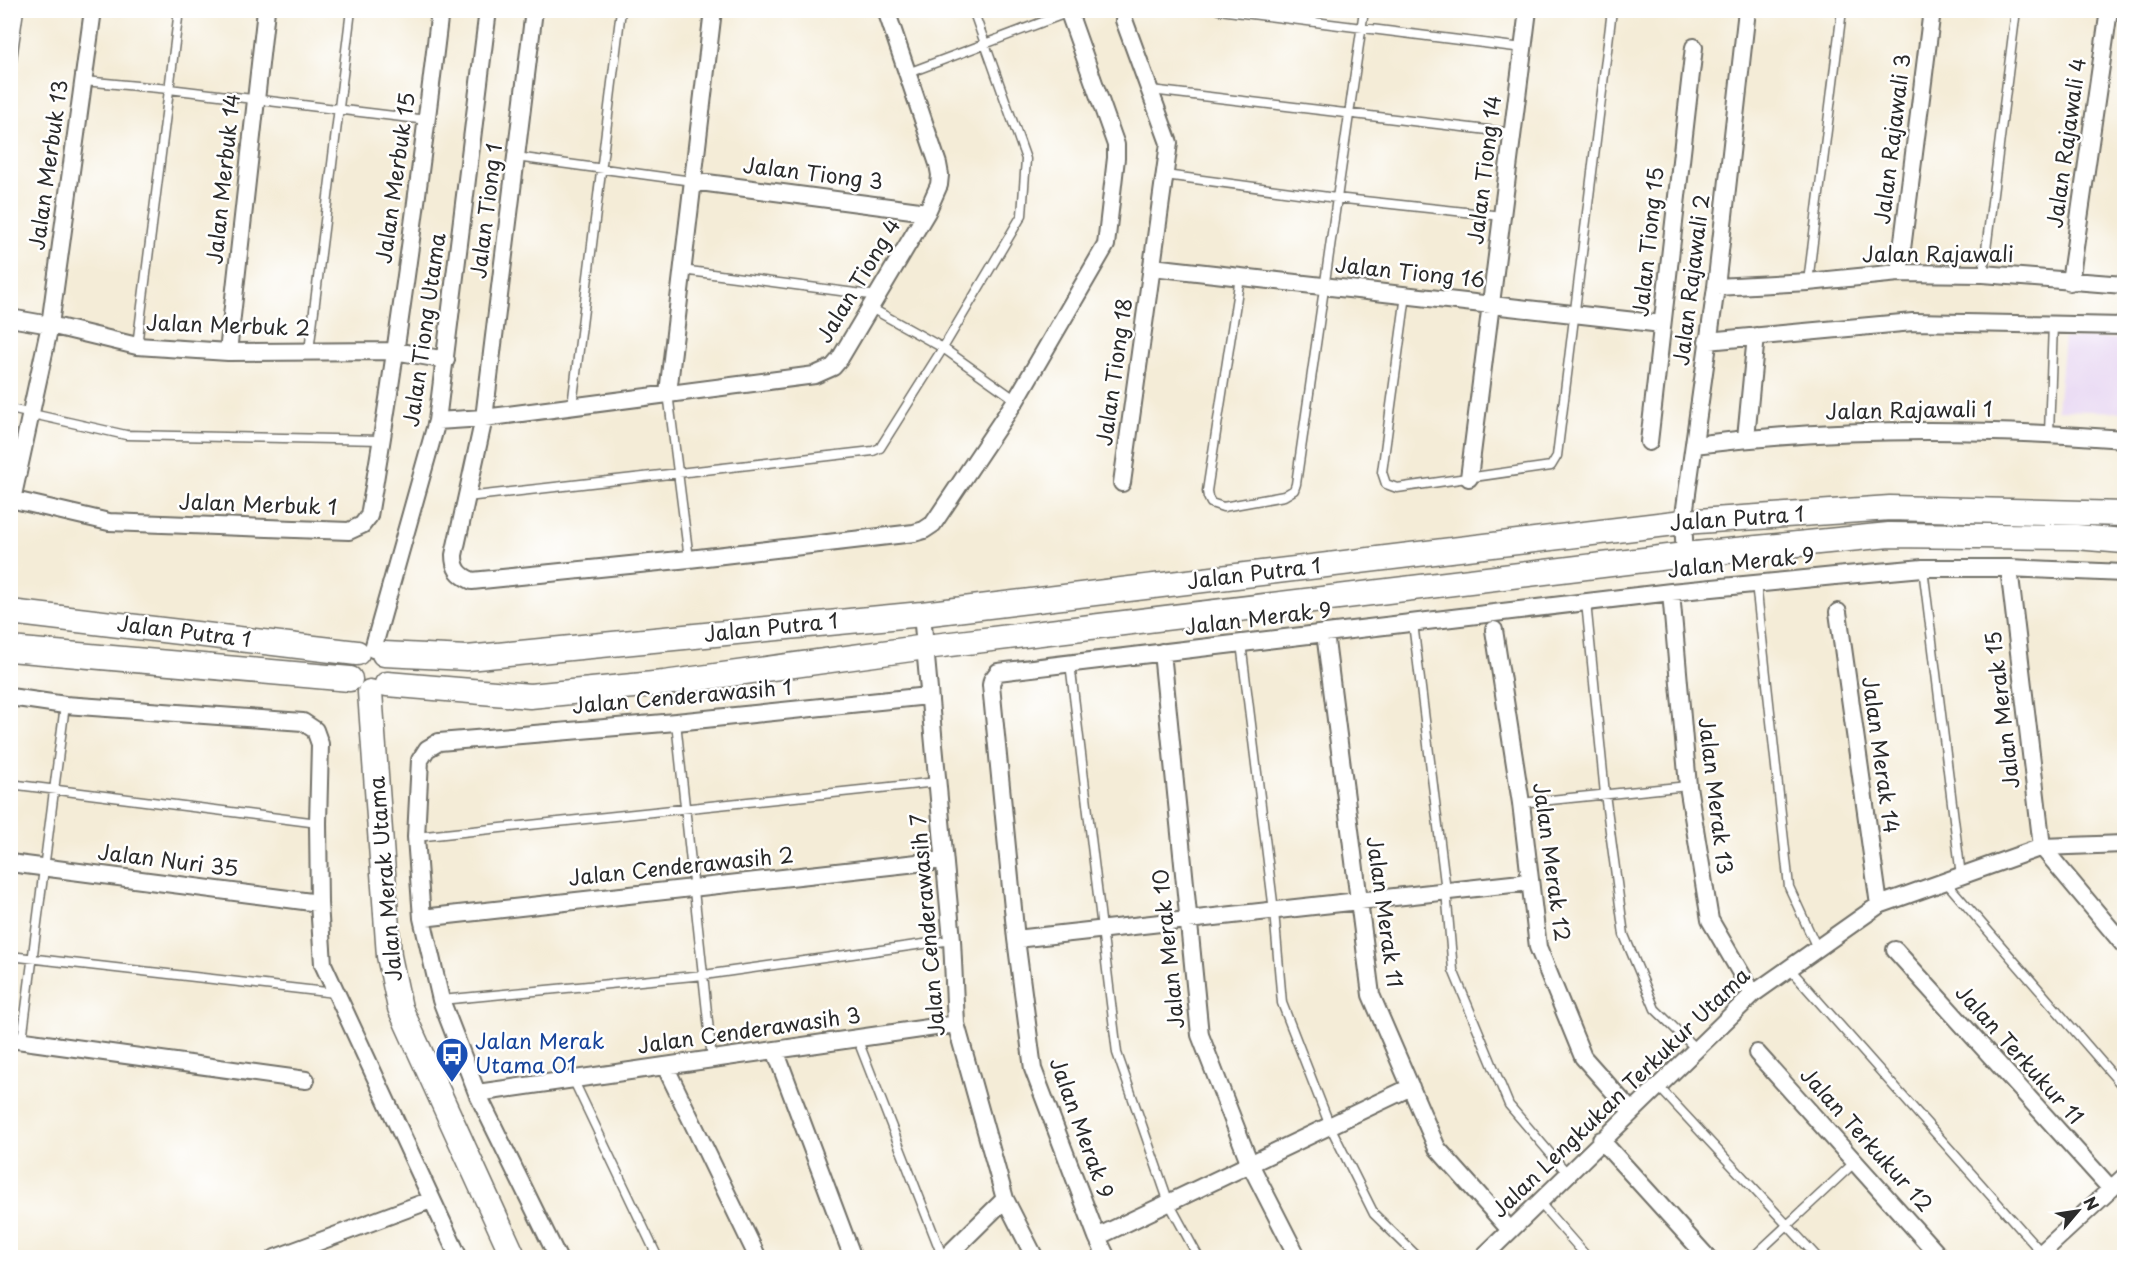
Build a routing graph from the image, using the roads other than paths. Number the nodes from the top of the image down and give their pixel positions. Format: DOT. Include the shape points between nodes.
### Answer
graph roads {
  1 [pos="19,10"];
  2 [pos="93,10"];
  3 [pos="178,10"];
  4 [pos="266,10"];
  5 [pos="351,10"];
  6 [pos="441,10"];
  7 [pos="488,10"];
  8 [pos="534,10"];
  9 [pos="621,10"];
  10 [pos="713,10"];
  11 [pos="886,10"];
  12 [pos="973,10"];
  13 [pos="1218,10"];
  14 [pos="1364,10"];
  15 [pos="1528,10"];
  16 [pos="1612,10"];
  17 [pos="1747,10"];
  18 [pos="1842,10"];
  19 [pos="1932,10"];
  20 [pos="2016,10"];
  21 [pos="2109,10"];
  22 [pos="1069,11"];
  23 [pos="1124,15"];
  24 [pos="1361,27"];
  25 [pos="985,45"];
  26 [pos="1694,47"];
  27 [pos="1523,48"];
  28 [pos="10,73"];
  29 [pos="908,73"];
  30 [pos="84,81"];
  31 [pos="169,89"];
  32 [pos="1150,90"];
  33 [pos="255,101"];
  34 [pos="339,110"];
  35 [pos="1348,114"];
  36 [pos="427,120"];
  37 [pos="1512,133"];
  38 [pos="516,157"];
  39 [pos="602,169"];
  40 [pos="1165,175"];
  41 [pos="692,182"];
  42 [pos="1336,198"];
  43 [pos="927,212"];
  44 [pos="1502,216"];
  45 [pos="1152,267"];
  46 [pos="682,270"];
  47 [pos="1899,273"];
  48 [pos="1983,273"];
  49 [pos="1240,277"];
  50 [pos="1808,282"];
  51 [pos="2070,282"];
  52 [pos="2124,285"];
  53 [pos="1323,286"];
  54 [pos="1716,287"];
  55 [pos="1406,295"];
  56 [pos="875,302"];
  57 [pos="1490,305"];
  58 [pos="1574,314"];
  59 [pos="10,318"];
  60 [pos="1662,324"];
  61 [pos="2053,324"];
  62 [pos="50,325"];
  63 [pos="2124,326"];
  64 [pos="1756,336"];
  65 [pos="1707,341"];
  66 [pos="137,346"];
  67 [pos="943,348"];
  68 [pos="309,351"];
  69 [pos="395,351"];
  70 [pos="228,352"];
  71 [pos="446,360"];
  72 [pos="668,393"];
  73 [pos="1016,400"];
  74 [pos="572,406"];
  75 [pos="10,409"];
  76 [pos="31,413"];
  77 [pos="484,418"];
  78 [pos="437,421"];
  79 [pos="2049,433"];
  80 [pos="1746,438"];
  81 [pos="2124,439"];
  82 [pos="382,440"];
  83 [pos="1649,442"];
  84 [pos="1694,445"];
  85 [pos="678,474"];
  86 [pos="1469,478"];
  87 [pos="1122,483"];
  88 [pos="467,497"];
  89 [pos="11,500"];
  90 [pos="2124,514"];
  91 [pos="1683,522"];
  92 [pos="2124,540"];
  93 [pos="1685,555"];
  94 [pos="689,559"];
  95 [pos="1923,568"];
  96 [pos="2009,568"];
  97 [pos="2124,573"];
  98 [pos="1756,583"];
  99 [pos="1671,592"];
  100 [pos="1586,602"];
  101 [pos="10,612"];
  102 [pos="1838,612"];
  103 [pos="922,614"];
  104 [pos="1413,623"];
  105 [pos="1494,630"];
  106 [pos="1325,633"];
  107 [pos="1241,643"];
  108 [pos="926,647"];
  109 [pos="10,649"];
  110 [pos="371,652"];
  111 [pos="1162,652"];
  112 [pos="1070,663"];
  113 [pos="369,685"];
  114 [pos="928,696"];
  115 [pos="10,697"];
  116 [pos="65,705"];
  117 [pos="676,722"];
  118 [pos="937,782"];
  119 [pos="10,784"];
  120 [pos="1688,786"];
  121 [pos="54,790"];
  122 [pos="1605,794"];
  123 [pos="1521,803"];
  124 [pos="686,809"];
  125 [pos="318,824"];
  126 [pos="416,837"];
  127 [pos="2124,844"];
  128 [pos="2042,847"];
  129 [pos="944,860"];
  130 [pos="10,863"];
  131 [pos="44,868"];
  132 [pos="1953,878"];
  133 [pos="1530,882"];
  134 [pos="694,888"];
  135 [pos="1446,891"];
  136 [pos="1359,901"];
  137 [pos="319,903"];
  138 [pos="1879,904"];
  139 [pos="1274,911"];
  140 [pos="422,918"];
  141 [pos="1188,920"];
  142 [pos="1103,929"];
  143 [pos="1016,939"];
  144 [pos="952,940"];
  145 [pos="2124,943"];
  146 [pos="1817,948"];
  147 [pos="1894,950"];
  148 [pos="10,956"];
  149 [pos="33,958"];
  150 [pos="1789,968"];
  151 [pos="704,975"];
  152 [pos="336,993"];
  153 [pos="1753,994"];
  154 [pos="441,1000"];
  155 [pos="956,1024"];
  156 [pos="857,1038"];
  157 [pos="16,1039"];
  158 [pos="1696,1049"];
  159 [pos="775,1050"];
  160 [pos="1757,1053"];
  161 [pos="712,1059"];
  162 [pos="665,1066"];
  163 [pos="573,1079"];
  164 [pos="306,1080"];
  165 [pos="1658,1086"];
  166 [pos="1411,1087"];
  167 [pos="2124,1088"];
  168 [pos="477,1093"];
  169 [pos="1631,1112"];
  170 [pos="1330,1126"];
  171 [pos="1601,1140"];
  172 [pos="1855,1162"];
  173 [pos="1250,1164"];
  174 [pos="1567,1173"];
  175 [pos="2124,1177"];
  176 [pos="2110,1189"];
  177 [pos="1005,1199"];
  178 [pos="431,1200"];
  179 [pos="1538,1202"];
  180 [pos="1169,1203"];
  181 [pos="1787,1224"];
  182 [pos="1510,1230"];
  183 [pos="1097,1237"];
  184 [pos="2039,1256"];
  185 [pos="276,1257"];
  186 [pos="459,1257"];
  187 [pos="514,1257"];
  188 [pos="558,1257"];
  189 [pos="658,1257"];
  190 [pos="758,1257"];
  191 [pos="854,1257"];
  192 [pos="944,1257"];
  193 [pos="1035,1257"];
  194 [pos="1107,1257"];
  195 [pos="1199,1257"];
  196 [pos="1298,1257"];
  197 [pos="1419,1257"];
  198 [pos="1482,1257"];
  199 [pos="1588,1257"];
  200 [pos="1708,1257"];
  201 [pos="1752,1257"];
  202 [pos="1818,1257"];
  203 [pos="1941,1257"];
  1 -- 28 [label="lane"];
  2 -- 30 [label="street, Jalan Merbuk 13"];
  3 -- 31 [label="lane"];
  4 -- 33 [label="street, Jalan Merbuk 14"];
  5 -- 34 [label="lane"];
  6 -- 36 [label="street, Jalan Merbuk 15"];
  7 -- 71 [label="street, Jalan Tiong Utama"];
  8 -- 38 [label="street, Jalan Tiong 1"];
  9 -- 39 [label="lane"];
  10 -- 41 [label="street"];
  11 -- 29 [label="street, Jalan Tiong 4"];
  12 -- 25 [label="lane"];
  13 -- 24 [label="lane"];
  14 -- 24 [label="lane"];
  15 -- 27 [label="street, Jalan Tiong 14"];
  16 -- 58 [label="lane"];
  17 -- 54 [label="street, Jalan Rajawali 2"];
  18 -- 50 [label="lane"];
  19 -- 47 [label="street, Jalan Rajawali 3"];
  20 -- 48 [label="lane"];
  21 -- 51 [label="street, Jalan Rajawali 4"];
  22 -- 25 [label="lane"];
  22 -- 73 [label="street" via="1116,145 1106,245"];
  23 -- 32 [label="street, Jalan Tiong 18"];
  24 -- 27 [label="lane"];
  24 -- 35 [label="lane"];
  25 -- 29 [label="lane"];
  25 -- 67 [label="lane" via="1026,159 1022,215"];
  26 -- 60 [label="street, Jalan Tiong 15"];
  27 -- 37 [label="street, Jalan Tiong 14"];
  29 -- 43 [label="street, Jalan Tiong 4" via="940,175"];
  30 -- 31 [label="lane"];
  30 -- 62 [label="street, Jalan Merbuk 13"];
  31 -- 33 [label="lane"];
  31 -- 66 [label="lane"];
  32 -- 35 [label="lane"];
  32 -- 40 [label="street, Jalan Tiong 18" via="1169,142"];
  33 -- 34 [label="lane"];
  33 -- 70 [label="street, Jalan Merbuk 14"];
  34 -- 36 [label="lane"];
  34 -- 68 [label="lane"];
  35 -- 37 [label="lane"];
  35 -- 42 [label="lane"];
  36 -- 69 [label="street, Jalan Merbuk 15"];
  37 -- 44 [label="street, Jalan Tiong 14"];
  38 -- 39 [label="lane"];
  38 -- 77 [label="street, Jalan Tiong 1"];
  39 -- 41 [label="lane"];
  39 -- 74 [label="lane"];
  40 -- 42 [label="lane"];
  40 -- 45 [label="street, Jalan Tiong 18"];
  41 -- 43 [label="street, Jalan Tiong 3"];
  41 -- 46 [label="street"];
  42 -- 44 [label="lane"];
  42 -- 53 [label="lane"];
  43 -- 56 [label="street, Jalan Tiong 4"];
  44 -- 57 [label="street, Jalan Tiong 14"];
  45 -- 49 [label="street, Jalan Tiong 16"];
  45 -- 87 [label="street, Jalan Tiong 18"];
  46 -- 56 [label="lane"];
  46 -- 72 [label="street"];
  47 -- 48 [label="street, Jalan Rajawali"];
  47 -- 50 [label="street, Jalan Rajawali"];
  48 -- 51 [label="street, Jalan Rajawali"];
  49 -- 53 [label="street, Jalan Tiong 16"];
  49 -- 53 [label="lane" via="1207,490 1211,503 1223,507 1284,496 1294,490"];
  50 -- 54 [label="street, Jalan Rajawali"];
  51 -- 52 [label="street, Jalan Rajawali"];
  53 -- 55 [label="street, Jalan Tiong 16"];
  54 -- 65 [label="street, Jalan Rajawali 2"];
  55 -- 57 [label="street, Jalan Tiong 16"];
  55 -- 86 [label="lane" via="1382,478 1397,488"];
  56 -- 67 [label="lane"];
  56 -- 72 [label="street, Jalan Tiong 4" via="839,360 825,372"];
  57 -- 58 [label="street, Jalan Tiong 16"];
  57 -- 86 [label="street, Jalan Tiong 14"];
  58 -- 60 [label="street, Jalan Tiong 16"];
  58 -- 86 [label="lane" via="1555,461 1545,468"];
  59 -- 62 [label="street, Jalan Merbuk 2"];
  60 -- 83 [label="street, Jalan Tiong 15"];
  61 -- 63 [label="street"];
  61 -- 64 [label="street" via="1913,322"];
  61 -- 79 [label="lane"];
  62 -- 66 [label="street, Jalan Merbuk 2"];
  62 -- 76 [label="street, Jalan Merbuk 13"];
  64 -- 65 [label="street"];
  64 -- 80 [label="street"];
  65 -- 84 [label="street, Jalan Rajawali 2"];
  66 -- 70 [label="street, Jalan Merbuk 2"];
  67 -- 73 [label="lane"];
  67 -- 85 [label="lane" via="877,450"];
  68 -- 69 [label="street, Jalan Merbuk 2"];
  68 -- 70 [label="street, Jalan Merbuk 2"];
  69 -- 71 [label="street, Jalan Merbuk 2"];
  69 -- 82 [label="street, Jalan Merbuk 1"];
  71 -- 78 [label="street, Jalan Tiong Utama"];
  72 -- 74 [label="street, Jalan Tiong 4"];
  72 -- 85 [label="lane"];
  73 -- 94 [label="street" via="940,516 924,530"];
  74 -- 77 [label="street, Jalan Tiong 4"];
  75 -- 76 [label="lane"];
  76 -- 82 [label="lane" via="126,435"];
  76 -- 89 [label="street, Jalan Merbuk 13"];
  77 -- 78 [label="street, Jalan Tiong 4"];
  77 -- 88 [label="street, Jalan Tiong 1"];
  78 -- 110 [label="street, Jalan Tiong Utama"];
  79 -- 80 [label="street, Jalan Rajawali 1" via="1904,430"];
  79 -- 81 [label="street, Jalan Rajawali 1"];
  80 -- 84 [label="street, Jalan Rajawali 1"];
  82 -- 89 [label="street, Jalan Merbuk 1" via="369,516 349,531 109,522"];
  84 -- 91 [label="street, Jalan Rajawali 2"];
  85 -- 88 [label="lane"];
  85 -- 94 [label="lane"];
  88 -- 94 [label="street, Jalan Tiong 1" via="454,566 460,575 472,581"];
  90 -- 91 [label="main road, Jalan Putra 1" via="1890,508"];
  91 -- 93 [label="street, Jalan Rajawali 2"];
  91 -- 103 [label="main road, Jalan Putra 1"];
  92 -- 93 [label="main road, Jalan Putra 1" via="1889,536"];
  93 -- 108 [label="main road, Jalan Putra 1"];
  95 -- 96 [label="street, Jalan Merak 9"];
  95 -- 98 [label="street, Jalan Merak 9"];
  95 -- 132 [label="lane"];
  96 -- 97 [label="street, Jalan Merak 9"];
  96 -- 128 [label="street, Jalan Merak 15"];
  98 -- 99 [label="street, Jalan Merak 9"];
  98 -- 146 [label="lane" via="1789,887"];
  99 -- 100 [label="street, Jalan Merak 9"];
  99 -- 120 [label="street, Jalan Merak 13"];
  100 -- 104 [label="street, Jalan Merak 9"];
  100 -- 122 [label="lane"];
  101 -- 110 [label="main road, Jalan Putra 1"];
  102 -- 138 [label="street, Jalan Merak 14"];
  103 -- 108 [label="street, Jalan Cenderawasih 7"];
  103 -- 110 [label="main road, Jalan Putra 1" via="467,658"];
  104 -- 106 [label="street, Jalan Merak 9"];
  104 -- 135 [label="lane"];
  105 -- 123 [label="street, Jalan Merak 12"];
  106 -- 107 [label="street, Jalan Merak 9"];
  106 -- 136 [label="street, Jalan Merak 11"];
  107 -- 111 [label="street, Jalan Merak 9"];
  107 -- 139 [label="lane"];
  108 -- 113 [label="main road, Jalan Putra 1" via="664,683 530,696"];
  108 -- 114 [label="street, Jalan Cenderawasih 7"];
  109 -- 113 [label="main road, Jalan Putra 1"];
  110 -- 113 [label="main road, Jalan Merak Utama" via="390,663 391,674"];
  110 -- 113 [label="main road" via="351,660 348,670"];
  111 -- 112 [label="street, Jalan Merak 9"];
  111 -- 141 [label="street, Jalan Merak 10"];
  112 -- 142 [label="lane"];
  112 -- 143 [label="street, Jalan Merak 9" via="1003,670 992,680"];
  113 -- 187 [label="main road, Jalan Merak Utama" via="389,956 400,1008"];
  114 -- 117 [label="street, Jalan Cenderawasih 1"];
  114 -- 118 [label="street, Jalan Cenderawasih 7"];
  115 -- 116 [label="street"];
  116 -- 121 [label="lane"];
  116 -- 125 [label="street" via="303,722 315,730 320,744"];
  117 -- 124 [label="lane"];
  117 -- 126 [label="street, Jalan Cenderawasih 1" via="439,742 427,748 420,760"];
  118 -- 124 [label="lane"];
  118 -- 129 [label="street, Jalan Cenderawasih 7"];
  119 -- 121 [label="lane"];
  120 -- 122 [label="lane"];
  120 -- 153 [label="street, Jalan Merak 13" via="1710,920"];
  121 -- 125 [label="lane"];
  121 -- 131 [label="lane"];
  122 -- 123 [label="lane"];
  122 -- 158 [label="lane" via="1624,935 1655,1009"];
  123 -- 133 [label="street, Jalan Merak 12"];
  124 -- 126 [label="lane"];
  124 -- 134 [label="lane"];
  125 -- 137 [label="street"];
  126 -- 140 [label="street"];
  127 -- 128 [label="street, Jalan Lengkukan Terkukur Utama"];
  128 -- 132 [label="street, Jalan Lengkukan Terkukur Utama"];
  128 -- 145 [label="street"];
  129 -- 134 [label="street, Jalan Cenderawasih 2"];
  129 -- 144 [label="street, Jalan Cenderawasih 7"];
  130 -- 131 [label="street, Jalan Nuri 35"];
  131 -- 137 [label="street, Jalan Nuri 35"];
  131 -- 149 [label="lane"];
  132 -- 138 [label="street, Jalan Lengkukan Terkukur Utama"];
  132 -- 167 [label="lane"];
  133 -- 135 [label="street"];
  133 -- 169 [label="street, Jalan Merak 12" via="1538,947 1583,1057"];
  134 -- 140 [label="street, Jalan Cenderawasih 2"];
  134 -- 151 [label="lane"];
  135 -- 136 [label="street"];
  135 -- 174 [label="lane" via="1453,970 1509,1105"];
  136 -- 139 [label="street"];
  136 -- 166 [label="street, Jalan Merak 11" via="1371,995"];
  137 -- 152 [label="street" via="323,964"];
  138 -- 146 [label="street, Jalan Lengkukan Terkukur Utama"];
  139 -- 141 [label="street"];
  139 -- 170 [label="lane" via="1282,1003"];
  140 -- 154 [label="street"];
  141 -- 142 [label="street"];
  141 -- 173 [label="street, Jalan Merak 10" via="1200,1035"];
  142 -- 143 [label="street"];
  142 -- 180 [label="lane" via="1117,1053"];
  143 -- 183 [label="street, Jalan Merak 9" via="1033,1069"];
  144 -- 151 [label="lane"];
  144 -- 155 [label="street, Jalan Cenderawasih 7"];
  146 -- 150 [label="street, Jalan Lengkukan Terkukur Utama"];
  147 -- 176 [label="street, Jalan Terkukur 11"];
  148 -- 149 [label="lane"];
  149 -- 152 [label="lane"];
  149 -- 157 [label="lane"];
  150 -- 153 [label="street, Jalan Lengkukan Terkukur Utama"];
  150 -- 184 [label="lane"];
  151 -- 154 [label="lane"];
  151 -- 161 [label="lane"];
  152 -- 178 [label="street"];
  153 -- 158 [label="street, Jalan Lengkukan Terkukur Utama"];
  154 -- 168 [label="street"];
  155 -- 156 [label="street, Jalan Cenderawasih 3"];
  155 -- 177 [label="street, Jalan Cenderawasih 7"];
  156 -- 159 [label="street, Jalan Cenderawasih 3"];
  156 -- 192 [label="lane"];
  157 -- 164 [label="street"];
  158 -- 165 [label="street, Jalan Lengkukan Terkukur Utama"];
  159 -- 161 [label="street, Jalan Cenderawasih 3"];
  159 -- 191 [label="street"];
  160 -- 172 [label="street, Jalan Terkukur 12"];
  161 -- 162 [label="street, Jalan Cenderawasih 3"];
  162 -- 163 [label="street, Jalan Cenderawasih 3"];
  162 -- 190 [label="street"];
  163 -- 168 [label="street, Jalan Cenderawasih 3"];
  163 -- 189 [label="lane"];
  165 -- 169 [label="street, Jalan Lengkukan Terkukur Utama"];
  165 -- 181 [label="lane"];
  166 -- 170 [label="street"];
  166 -- 182 [label="street, Jalan Merak 11" via="1437,1148"];
  168 -- 188 [label="street"];
  169 -- 171 [label="street, Jalan Lengkukan Terkukur Utama"];
  170 -- 173 [label="street"];
  170 -- 197 [label="lane" via="1374,1214"];
  171 -- 174 [label="street, Jalan Lengkukan Terkukur Utama"];
  171 -- 200 [label="street"];
  172 -- 181 [label="lane"];
  172 -- 203 [label="street, Jalan Terkukur 12"];
  173 -- 180 [label="street"];
  173 -- 196 [label="street, Jalan Merak 10"];
  174 -- 179 [label="street, Jalan Lengkukan Terkukur Utama"];
  175 -- 176 [label="street"];
  176 -- 184 [label="street"];
  177 -- 192 [label="street"];
  177 -- 193 [label="street, Jalan Cenderawasih 7"];
  178 -- 185 [label="street"];
  178 -- 186 [label="street"];
  179 -- 182 [label="street, Jalan Lengkukan Terkukur Utama"];
  179 -- 199 [label="lane"];
  180 -- 183 [label="street"];
  180 -- 195 [label="lane"];
  181 -- 201 [label="lane"];
  181 -- 202 [label="lane"];
  182 -- 198 [label="street, Jalan Lengkukan Terkukur Utama"];
  183 -- 194 [label="street, Jalan Merak 9"];
}
